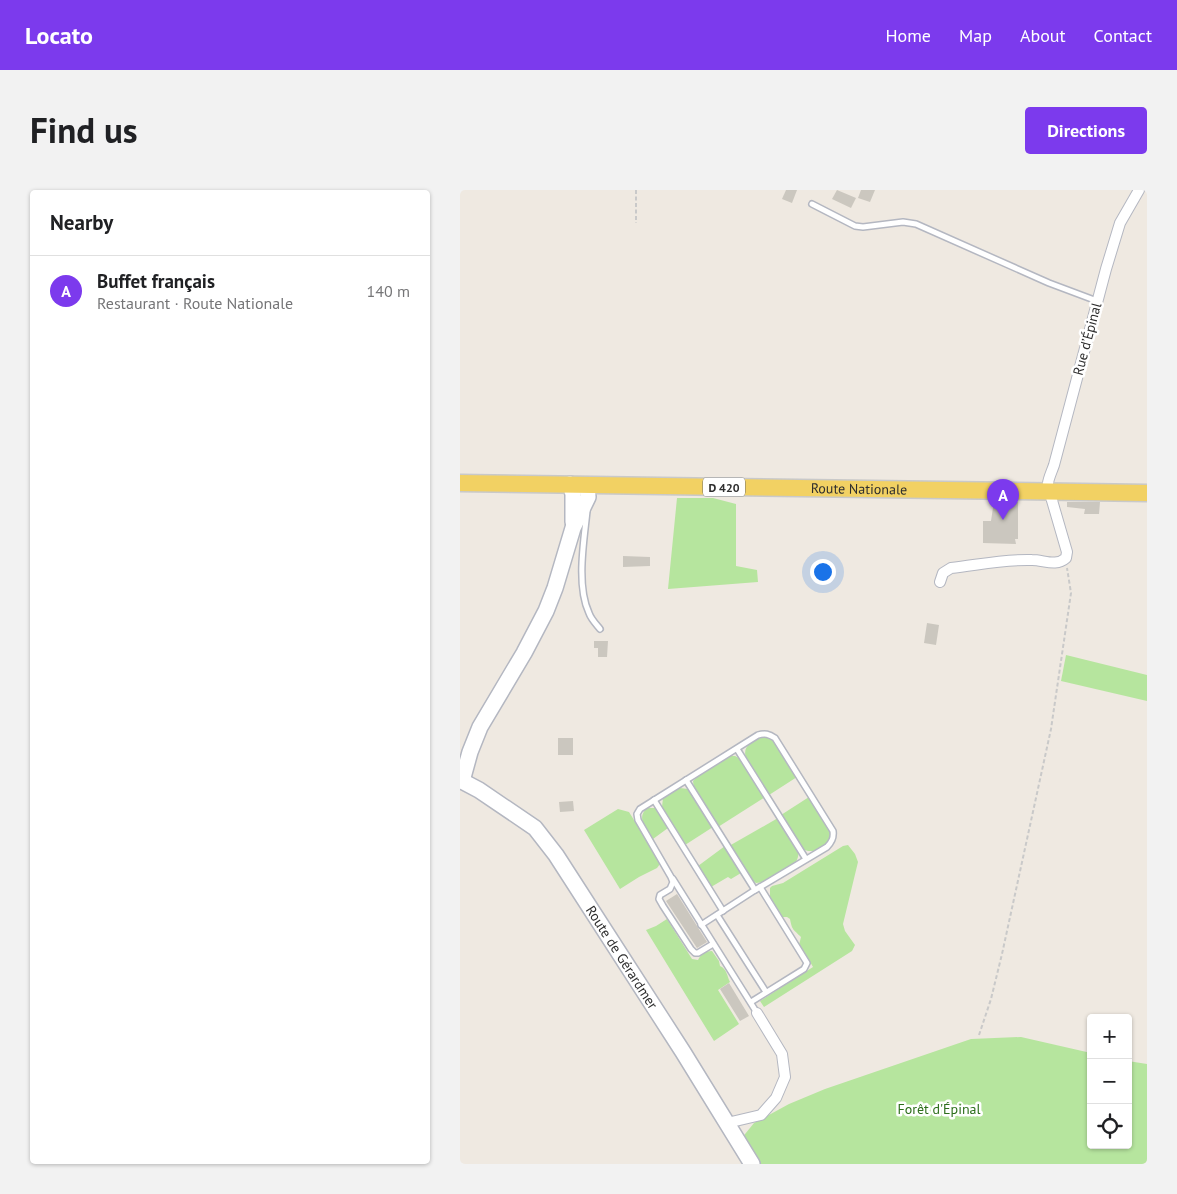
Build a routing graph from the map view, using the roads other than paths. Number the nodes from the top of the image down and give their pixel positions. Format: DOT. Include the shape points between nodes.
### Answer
graph roads {
  1 [pos="1139,190"];
  2 [pos="812,204"];
  3 [pos="1097,301"];
  4 [pos="460,483"];
  5 [pos="579,484"];
  6 [pos="610,485"];
  7 [pos="1048,491"];
  8 [pos="1147,493"];
  9 [pos="587,510"];
  10 [pos="574,528"];
  11 [pos="940,582"];
  12 [pos="600,629"];
  13 [pos="480,727"];
  14 [pos="460,747"];
  15 [pos="737,749"];
  16 [pos="686,780"];
  17 [pos="461,781"];
  18 [pos="654,800"];
  19 [pos="806,859"];
  20 [pos="671,877"];
  21 [pos="757,888"];
  22 [pos="724,911"];
  23 [pos="717,915"];
  24 [pos="702,925"];
  25 [pos="713,944"];
  26 [pos="766,992"];
  27 [pos="750,1002"];
  28 [pos="757,1013"];
  29 [pos="727,1123"];
  30 [pos="752,1164"];
  1 -- 3 [label="street, Rue d’Épinal" via="1120,223"];
  2 -- 3 [label="lane" via="862,228 903,222 916,224"];
  3 -- 7 [label="street, Rue d’Épinal"];
  4 -- 5 [label="main road, D 420"];
  5 -- 6 [label="main road, Route Nationale / D 420"];
  5 -- 10 [label="main road" via="573,494"];
  6 -- 7 [label="main road, Route Nationale / D 420"];
  6 -- 9 [label="main road"];
  7 -- 8 [label="main road, Route Nationale / D 420"];
  7 -- 11 [label="street" via="1067,552 1066,558 1055,563 1012,560 951,568"];
  9 -- 10 [label="main road"];
  9 -- 12 [label="lane" via="583,595 589,614"];
  10 -- 13 [label="main road" via="546,611"];
  13 -- 14 [label="main road"];
  13 -- 17 [label="main road"];
  15 -- 16 [label="lane"];
  15 -- 19 [label="lane"];
  15 -- 19 [label="lane" via="764,733 771,735 780,745 834,836 830,844"];
  16 -- 18 [label="lane"];
  16 -- 21 [label="lane"];
  17 -- 29 [label="main road, Route de Gérardmer" via="535,828 556,855"];
  18 -- 20 [label="lane" via="640,809 638,820"];
  18 -- 22 [label="lane"];
  19 -- 21 [label="lane"];
  20 -- 24 [label="lane"];
  20 -- 25 [label="lane" via="670,889 659,899 663,906 694,952"];
  21 -- 22 [label="lane"];
  21 -- 26 [label="lane" via="806,963 804,969"];
  22 -- 23 [label="lane"];
  23 -- 24 [label="lane"];
  23 -- 26 [label="lane"];
  24 -- 25 [label="lane"];
  25 -- 27 [label="lane"];
  26 -- 27 [label="lane"];
  27 -- 28 [label="lane"];
  28 -- 29 [label="street" via="782,1054 785,1077 776,1098 760,1115"];
  29 -- 30 [label="main road, Route de Gérardmer"];
}
